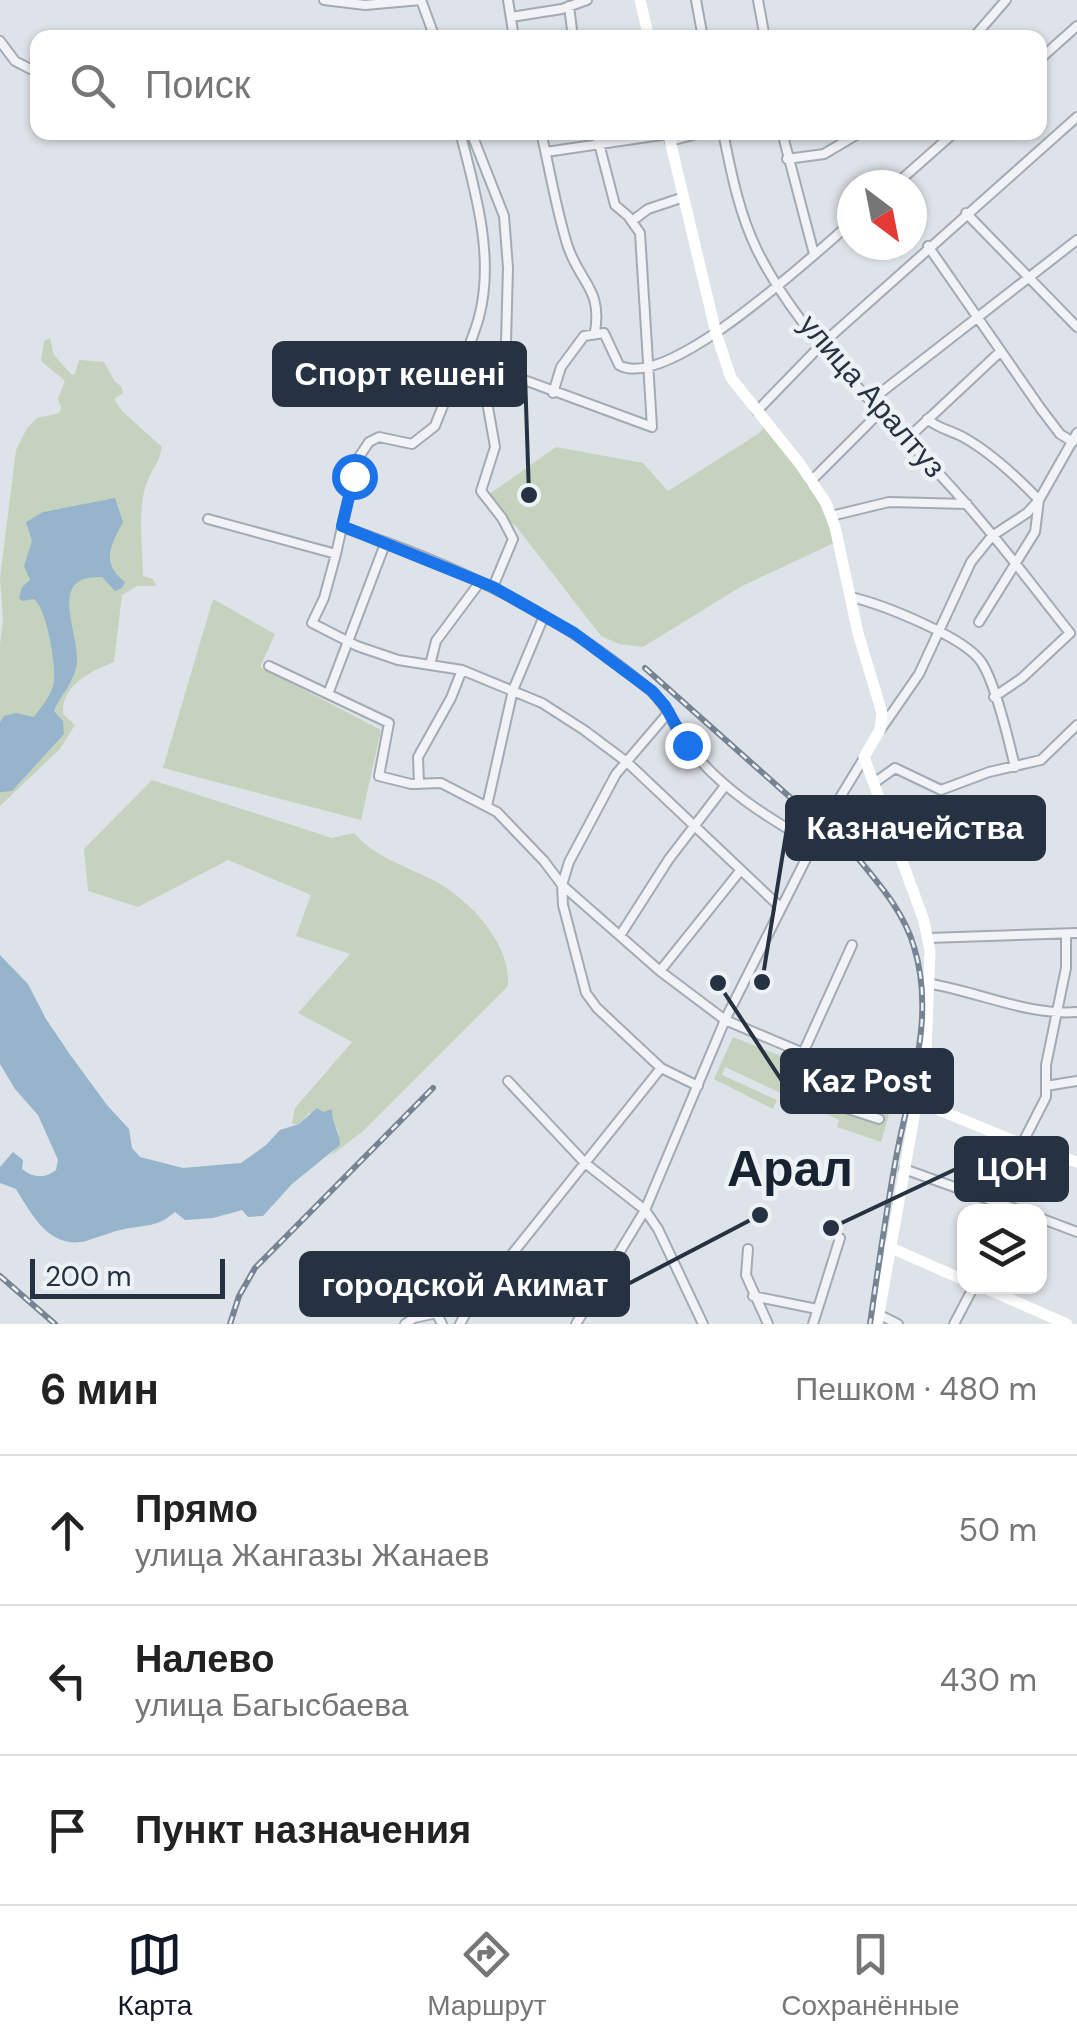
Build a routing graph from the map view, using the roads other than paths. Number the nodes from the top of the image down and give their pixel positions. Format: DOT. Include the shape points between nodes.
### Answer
graph roads {
  1 [pos="324,0"];
  2 [pos="421,0"];
  3 [pos="508,0"];
  4 [pos="587,0"];
  5 [pos="640,0"];
  6 [pos="696,0"];
  7 [pos="758,0"];
  8 [pos="1006,0"];
  9 [pos="387,2"];
  10 [pos="569,6"];
  11 [pos="511,18"];
  12 [pos="1077,26"];
  13 [pos="432,30"];
  14 [pos="513,30"];
  15 [pos="572,30"];
  16 [pos="646,30"];
  17 [pos="702,30"];
  18 [pos="764,30"];
  19 [pos="980,30"];
  20 [pos="0,41"];
  21 [pos="1047,52"];
  22 [pos="30,68"];
  23 [pos="1077,117"];
  24 [pos="462,140"];
  25 [pos="474,140"];
  26 [pos="544,140"];
  27 [pos="598,140"];
  28 [pos="634,140"];
  29 [pos="670,140"];
  30 [pos="725,140"];
  31 [pos="784,140"];
  32 [pos="848,140"];
  33 [pos="947,140"];
  34 [pos="599,144"];
  35 [pos="546,152"];
  36 [pos="788,160"];
  37 [pos="913,170"];
  38 [pos="682,198"];
  39 [pos="966,213"];
  40 [pos="632,221"];
  41 [pos="837,235"];
  42 [pos="1077,240"];
  43 [pos="928,246"];
  44 [pos="1066,249"];
  45 [pos="814,254"];
  46 [pos="1077,258"];
  47 [pos="1028,280"];
  48 [pos="778,285"];
  49 [pos="977,319"];
  50 [pos="1077,327"];
  51 [pos="595,332"];
  52 [pos="716,334"];
  53 [pos="822,344"];
  54 [pos="1000,352"];
  55 [pos="460,362"];
  56 [pos="648,367"];
  57 [pos="497,370"];
  58 [pos="554,393"];
  59 [pos="870,401"];
  60 [pos="758,411"];
  61 [pos="880,412"];
  62 [pos="927,419"];
  63 [pos="1075,437"];
  64 [pos="908,440"];
  65 [pos="811,481"];
  66 [pos="1039,500"];
  67 [pos="966,504"];
  68 [pos="831,516"];
  69 [pos="208,519"];
  70 [pos="342,526"];
  71 [pos="992,536"];
  72 [pos="386,544"];
  73 [pos="336,554"];
  74 [pos="1015,564"];
  75 [pos="480,582"];
  76 [pos="493,587"];
  77 [pos="851,597"];
  78 [pos="544,616"];
  79 [pos="979,622"];
  80 [pos="940,632"];
  81 [pos="1074,634"];
  82 [pos="349,642"];
  83 [pos="430,665"];
  84 [pos="269,666"];
  85 [pos="462,670"];
  86 [pos="513,690"];
  87 [pos="328,694"];
  88 [pos="994,697"];
  89 [pos="669,712"];
  90 [pos="1077,725"];
  91 [pos="880,730"];
  92 [pos="864,757"];
  93 [pos="628,763"];
  94 [pos="1015,767"];
  95 [pos="874,783"];
  96 [pos="419,784"];
  97 [pos="725,786"];
  98 [pos="486,806"];
  99 [pos="694,826"];
  100 [pos="813,844"];
  101 [pos="740,870"];
  102 [pos="562,885"];
  103 [pos="780,907"];
  104 [pos="1077,933"];
  105 [pos="621,934"];
  106 [pos="1066,934"];
  107 [pos="928,938"];
  108 [pos="852,945"];
  109 [pos="660,971"];
  110 [pos="931,984"];
  111 [pos="1077,1012"];
  112 [pos="1057,1014"];
  113 [pos="724,1020"];
  114 [pos="803,1053"];
  115 [pos="661,1068"];
  116 [pos="1077,1080"];
  117 [pos="508,1081"];
  118 [pos="698,1086"];
  119 [pos="1046,1086"];
  120 [pos="916,1101"];
  121 [pos="842,1107"];
  122 [pos="879,1119"];
  123 [pos="1022,1144"];
  124 [pos="1077,1162"];
  125 [pos="585,1163"];
  126 [pos="904,1169"];
  127 [pos="1002,1204"];
  128 [pos="644,1210"];
  129 [pos="1047,1221"];
  130 [pos="1077,1232"];
  131 [pos="840,1238"];
  132 [pos="889,1247"];
  133 [pos="748,1249"];
  134 [pos="412,1262"];
  135 [pos="957,1277"];
  136 [pos="972,1294"];
  137 [pos="996,1294"];
  138 [pos="753,1296"];
  139 [pos="818,1309"];
  140 [pos="437,1313"];
  141 [pos="878,1319"];
  142 [pos="405,1324"];
  143 [pos="442,1324"];
  144 [pos="460,1324"];
  145 [pos="576,1324"];
  146 [pos="703,1324"];
  147 [pos="768,1324"];
  148 [pos="813,1324"];
  149 [pos="898,1324"];
  150 [pos="954,1324"];
  151 [pos="1067,1324"];
  1 -- 9 [label="street"];
  2 -- 9 [label="street"];
  2 -- 13 [label="street"];
  3 -- 11 [label="street"];
  4 -- 10 [label="street"];
  5 -- 16 [label="street"];
  6 -- 17 [label="street"];
  7 -- 18 [label="street"];
  8 -- 19 [label="street"];
  10 -- 11 [label="street"];
  10 -- 15 [label="street"];
  11 -- 14 [label="street"];
  12 -- 21 [label="street"];
  20 -- 22 [label="street"];
  23 -- 39 [label="street"];
  24 -- 55 [label="street" via="476,192 484,291"];
  25 -- 57 [label="street" via="504,216 506,342"];
  26 -- 35 [label="street"];
  27 -- 34 [label="street"];
  28 -- 34 [label="street"];
  29 -- 38 [label="street"];
  30 -- 48 [label="street, улица Аралтуз" via="750,233"];
  31 -- 36 [label="street"];
  32 -- 36 [label="street" via="824,154"];
  33 -- 37 [label="street"];
  34 -- 35 [label="street"];
  34 -- 40 [label="street" via="615,205"];
  35 -- 51 [label="street" via="568,246 599,310"];
  36 -- 45 [label="street"];
  38 -- 40 [label="street"];
  38 -- 52 [label="street"];
  39 -- 43 [label="street"];
  39 -- 47 [label="street"];
  40 -- 56 [label="street" via="640,233"];
  41 -- 45 [label="street"];
  42 -- 44 [label="street"];
  43 -- 49 [label="street"];
  43 -- 53 [label="street"];
  44 -- 46 [label="street"];
  44 -- 47 [label="street"];
  45 -- 48 [label="street"];
  47 -- 49 [label="street"];
  47 -- 50 [label="street"];
  48 -- 52 [label="street"];
  48 -- 53 [label="street, улица Аралтуз"];
  49 -- 54 [label="street"];
  49 -- 59 [label="street"];
  51 -- 56 [label="street" via="604,333 618,364"];
  51 -- 58 [label="street" via="572,348"];
  52 -- 56 [label="street"];
  52 -- 60 [label="street" via="731,378"];
  53 -- 59 [label="street, улица Аралтуз"];
  53 -- 60 [label="street"];
  54 -- 62 [label="street"];
  54 -- 63 [label="street" via="1060,434"];
  55 -- 57 [label="street"];
  55 -- 70 [label="street" via="428,434 412,444 379,437 367,446 357,460"];
  56 -- 58 [label="street" via="652,427"];
  57 -- 58 [label="street"];
  57 -- 76 [label="street" via="486,396 495,447 481,491 513,539"];
  59 -- 61 [label="street, улица Аралтуз"];
  60 -- 65 [label="street"];
  61 -- 64 [label="street, улица Аралтуз"];
  61 -- 65 [label="street"];
  62 -- 64 [label="street"];
  62 -- 66 [label="street" via="986,452"];
  63 -- 66 [label="street"];
  64 -- 67 [label="street, улица Аралтуз"];
  65 -- 68 [label="street"];
  66 -- 71 [label="street"];
  66 -- 74 [label="street" via="1035,532"];
  67 -- 68 [label="street" via="889,502"];
  67 -- 71 [label="street, улица Аралтуз"];
  68 -- 77 [label="street"];
  69 -- 73 [label="street"];
  70 -- 72 [label="street"];
  70 -- 73 [label="street"];
  71 -- 74 [label="street, улица Аралтуз"];
  71 -- 80 [label="street" via="971,562"];
  72 -- 75 [label="street"];
  72 -- 82 [label="street"];
  73 -- 82 [label="street" via="312,623"];
  74 -- 79 [label="street"];
  74 -- 81 [label="street, улица Аралтуз"];
  75 -- 76 [label="street"];
  75 -- 83 [label="street" via="436,641"];
  76 -- 78 [label="street"];
  77 -- 80 [label="street"];
  77 -- 91 [label="street" via="882,713"];
  78 -- 86 [label="street"];
  78 -- 89 [label="street" via="652,691"];
  80 -- 88 [label="street" via="980,658"];
  80 -- 91 [label="street"];
  81 -- 88 [label="street"];
  82 -- 83 [label="street"];
  82 -- 87 [label="street"];
  83 -- 85 [label="street"];
  84 -- 87 [label="street"];
  85 -- 86 [label="street"];
  85 -- 96 [label="street" via="418,757"];
  86 -- 93 [label="street"];
  86 -- 98 [label="street"];
  87 -- 96 [label="street" via="389,723 379,776"];
  88 -- 94 [label="street"];
  89 -- 93 [label="street"];
  89 -- 97 [label="street" via="687,745"];
  90 -- 94 [label="street" via="1041,760"];
  91 -- 92 [label="street"];
  92 -- 95 [label="street"];
  92 -- 100 [label="street"];
  93 -- 99 [label="street"];
  93 -- 102 [label="street" via="616,774"];
  94 -- 95 [label="street" via="941,790 895,768"];
  95 -- 107 [label="street"];
  96 -- 98 [label="street" via="442,783"];
  97 -- 99 [label="street"];
  97 -- 100 [label="street"];
  98 -- 102 [label="street"];
  99 -- 101 [label="street"];
  99 -- 105 [label="street"];
  100 -- 103 [label="street"];
  101 -- 103 [label="street"];
  101 -- 109 [label="street"];
  102 -- 105 [label="street"];
  102 -- 115 [label="street" via="586,993"];
  103 -- 113 [label="street"];
  104 -- 106 [label="street"];
  105 -- 109 [label="street"];
  106 -- 107 [label="street"];
  106 -- 112 [label="street"];
  107 -- 110 [label="street"];
  108 -- 114 [label="street"];
  109 -- 113 [label="street"];
  110 -- 112 [label="street"];
  110 -- 120 [label="street"];
  111 -- 112 [label="street"];
  112 -- 119 [label="street"];
  113 -- 114 [label="street"];
  113 -- 118 [label="street"];
  114 -- 120 [label="street"];
  115 -- 118 [label="street"];
  115 -- 125 [label="street"];
  116 -- 119 [label="street"];
  117 -- 125 [label="street"];
  118 -- 128 [label="street"];
  119 -- 123 [label="street"];
  120 -- 123 [label="street"];
  120 -- 126 [label="street"];
  121 -- 122 [label="street"];
  123 -- 124 [label="street"];
  125 -- 128 [label="street"];
  125 -- 144 [label="street"];
  126 -- 127 [label="street"];
  126 -- 132 [label="street"];
  128 -- 145 [label="street"];
  128 -- 146 [label="street"];
  129 -- 130 [label="street"];
  131 -- 139 [label="street"];
  132 -- 135 [label="street"];
  132 -- 141 [label="street"];
  133 -- 138 [label="street"];
  134 -- 140 [label="street"];
  136 -- 150 [label="street"];
  137 -- 151 [label="street"];
  138 -- 139 [label="street"];
  138 -- 147 [label="street"];
  139 -- 148 [label="street"];
  140 -- 142 [label="street"];
  140 -- 143 [label="street"];
  141 -- 149 [label="street"];
}
